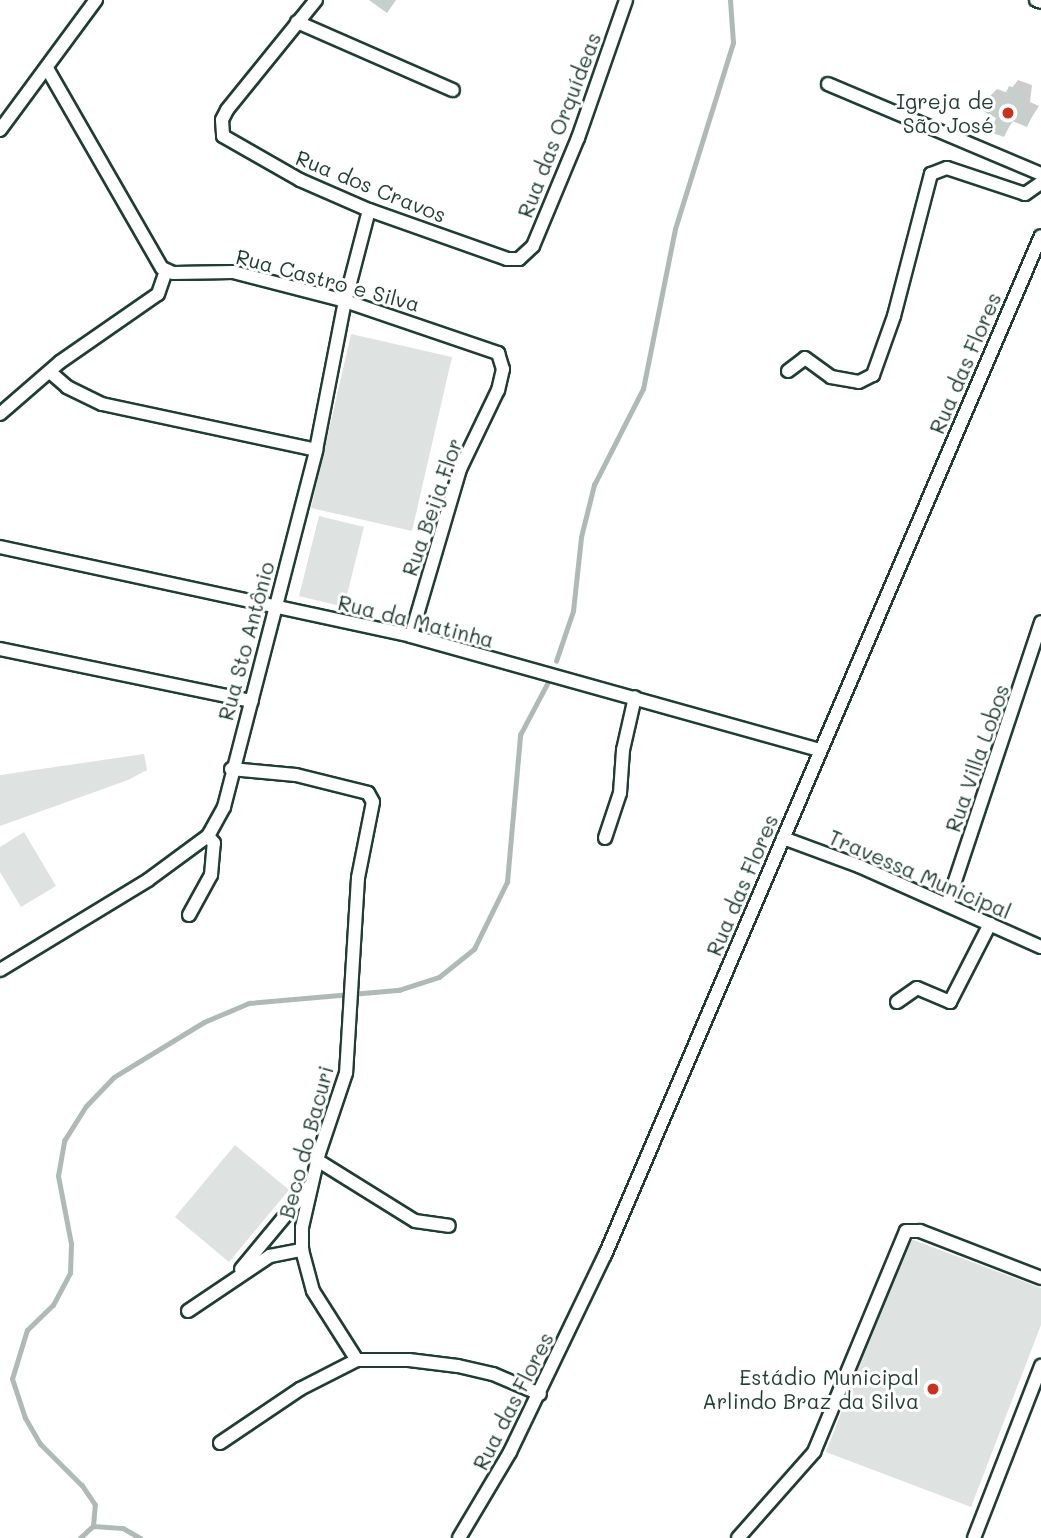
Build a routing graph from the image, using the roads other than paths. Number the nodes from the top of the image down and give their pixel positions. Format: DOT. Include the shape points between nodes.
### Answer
graph roads {
  1 [pos="96,0"];
  2 [pos="316,0"];
  3 [pos="626,0"];
  4 [pos="1036,0"];
  5 [pos="1041,2"];
  6 [pos="297,22"];
  7 [pos="48,70"];
  8 [pos="828,83"];
  9 [pos="453,90"];
  10 [pos="0,130"];
  11 [pos="1041,174"];
  12 [pos="1041,183"];
  13 [pos="369,210"];
  14 [pos="1041,236"];
  15 [pos="519,259"];
  16 [pos="166,271"];
  17 [pos="345,301"];
  18 [pos="498,353"];
  19 [pos="788,371"];
  20 [pos="50,372"];
  21 [pos="0,414"];
  22 [pos="316,450"];
  23 [pos="0,547"];
  24 [pos="277,607"];
  25 [pos="1041,622"];
  26 [pos="411,636"];
  27 [pos="0,649"];
  28 [pos="1037,657"];
  29 [pos="635,697"];
  30 [pos="252,701"];
  31 [pos="819,750"];
  32 [pos="231,769"];
  33 [pos="208,836"];
  34 [pos="606,838"];
  35 [pos="783,838"];
  36 [pos="947,905"];
  37 [pos="189,915"];
  38 [pos="990,924"];
  39 [pos="1041,947"];
  40 [pos="0,970"];
  41 [pos="897,1002"];
  42 [pos="317,1160"];
  43 [pos="312,1183"];
  44 [pos="449,1226"];
  45 [pos="302,1250"];
  46 [pos="237,1275"];
  47 [pos="1041,1278"];
  48 [pos="188,1311"];
  49 [pos="357,1360"];
  50 [pos="1041,1366"];
  51 [pos="540,1394"];
  52 [pos="220,1443"];
  53 [pos="459,1538"];
  54 [pos="738,1538"];
  55 [pos="974,1538"];
  1 -- 7 [label="street"];
  2 -- 6 [label="street"];
  3 -- 15 [label="street, Rua das Orquídeas" via="578,138 533,246"];
  4 -- 5 [label="street"];
  6 -- 9 [label="street"];
  6 -- 13 [label="street, Rua dos Cravos" via="226,110 221,128 230,142"];
  7 -- 10 [label="street"];
  7 -- 16 [label="street" via="155,260"];
  8 -- 11 [label="street"];
  12 -- 19 [label="street" via="1026,194 947,168 931,174 873,375 859,382 831,377 805,358"];
  13 -- 15 [label="street, Rua dos Cravos" via="497,257"];
  13 -- 17 [label="street, Rua Sto Antônio"];
  14 -- 31 [label="street, Rua das Flores"];
  16 -- 17 [label="street, Rua Castro e Silva" via="233,272"];
  16 -- 20 [label="street" via="159,293"];
  17 -- 18 [label="street, Rua Castro e Silva"];
  17 -- 22 [label="street, Rua Sto Antônio"];
  18 -- 26 [label="street, Rua Beija Flor" via="503,369 498,390 460,469"];
  20 -- 21 [label="street"];
  20 -- 22 [label="street" via="67,387 102,404"];
  22 -- 24 [label="street, Rua Sto Antônio"];
  23 -- 24 [label="street, Rua da Matinha"];
  24 -- 26 [label="street, Rua da Matinha"];
  24 -- 30 [label="street, Rua Sto Antônio"];
  25 -- 28 [label="street, Rua Villa Lobos"];
  26 -- 29 [label="street, Rua da Matinha"];
  27 -- 30 [label="street"];
  28 -- 36 [label="street, Rua Villa Lobos"];
  29 -- 31 [label="street, Rua da Matinha"];
  29 -- 34 [label="street" via="623,750 620,793"];
  30 -- 32 [label="street, Rua Sto Antônio"];
  31 -- 35 [label="street, Rua das Flores"];
  32 -- 33 [label="street, Rua Sto Antônio" via="224,807"];
  32 -- 42 [label="street, Beco do Bacuri" via="296,775 368,793 373,807 358,878 346,1073"];
  33 -- 37 [label="street" via="214,843 211,875"];
  33 -- 40 [label="street, Rua Sto Antônio" via="148,880"];
  35 -- 36 [label="street, Travessa Municipal"];
  35 -- 51 [label="street, Rua das Flores" via="633,1191"];
  36 -- 38 [label="street, Travessa Municipal"];
  38 -- 39 [label="street, Travessa Municipal"];
  38 -- 41 [label="street" via="950,1002 917,988"];
  42 -- 43 [label="street, Beco do Bacuri"];
  42 -- 44 [label="street" via="415,1221"];
  43 -- 45 [label="street, Beco do Bacuri"];
  43 -- 46 [label="street"];
  45 -- 46 [label="street" via="270,1256"];
  45 -- 49 [label="street, Beco do Bacuri" via="318,1300"];
  46 -- 48 [label="street"];
  47 -- 54 [label="street" via="920,1231 906,1231 814,1452"];
  49 -- 51 [label="street" via="458,1366 493,1374"];
  49 -- 52 [label="street" via="300,1389"];
  50 -- 55 [label="street"];
  51 -- 53 [label="street, Rua das Flores"];
}
